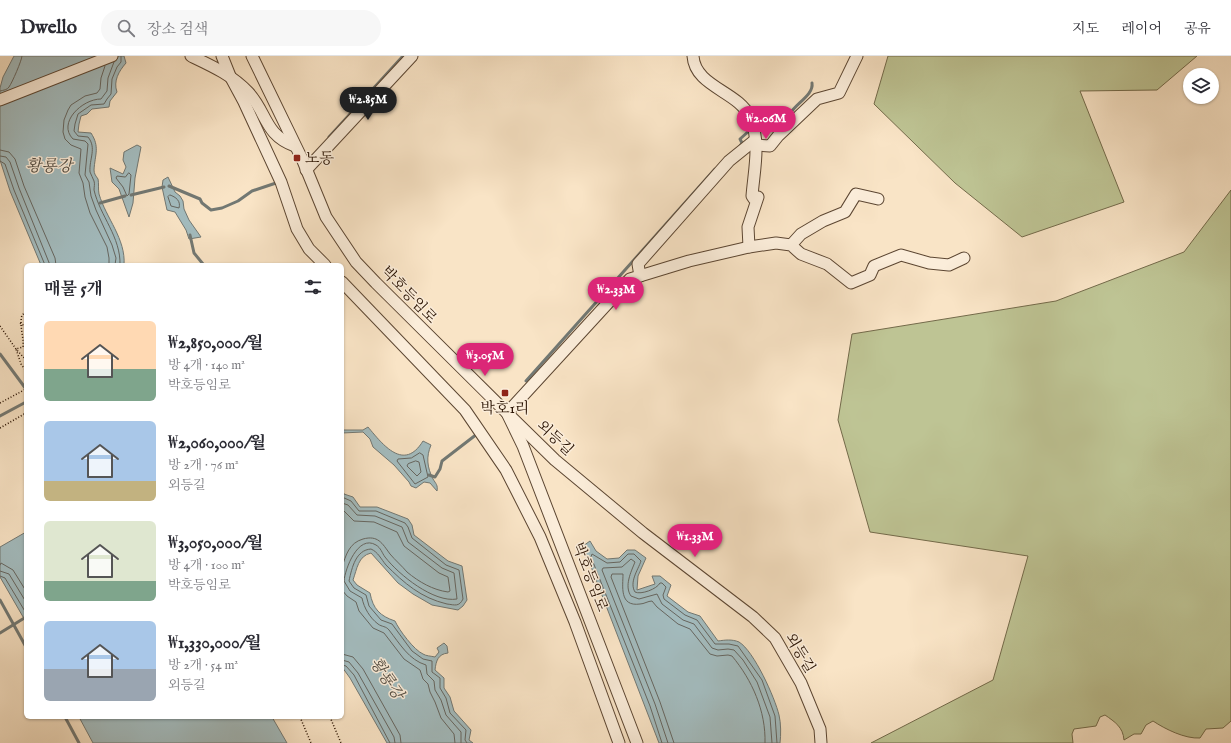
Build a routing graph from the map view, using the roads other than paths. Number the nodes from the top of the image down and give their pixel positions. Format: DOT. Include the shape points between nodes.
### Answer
graph roads {
  1 [pos="112,56"];
  2 [pos="191,56"];
  3 [pos="222,56"];
  4 [pos="252,56"];
  5 [pos="412,56"];
  6 [pos="693,56"];
  7 [pos="857,56"];
  8 [pos="230,76"];
  9 [pos="0,100"];
  10 [pos="755,143"];
  11 [pos="295,146"];
  12 [pos="306,170"];
  13 [pos="878,199"];
  14 [pos="791,245"];
  15 [pos="749,247"];
  16 [pos="964,258"];
  17 [pos="323,263"];
  18 [pos="640,276"];
  19 [pos="344,284"];
  20 [pos="507,413"];
  21 [pos="619,743"];
  22 [pos="637,743"];
  23 [pos="821,743"];
  1 -- 9 [label="street"];
  2 -- 8 [label="street"];
  3 -- 8 [label="street"];
  4 -- 11 [label="street, 박호등임로"];
  5 -- 12 [label="street"];
  6 -- 10 [label="street" via="694,63 704,77 746,111 753,126"];
  7 -- 10 [label="street" via="839,93 817,99 770,146"];
  8 -- 11 [label="street" via="249,93 270,129 283,142"];
  8 -- 17 [label="street" via="281,182 297,229 309,249"];
  10 -- 15 [label="street" via="757,155 752,196 754,199 758,197 748,227"];
  10 -- 18 [label="street" via="730,161 638,264"];
  11 -- 12 [label="street, 박호등임로"];
  12 -- 20 [label="street, 박호등임로" via="326,217 356,262"];
  13 -- 14 [label="street" via="856,194 845,212 801,234"];
  14 -- 15 [label="street" via="776,243"];
  14 -- 16 [label="street" via="800,254 827,264 851,283 870,275 874,266 901,255 929,263 949,265"];
  15 -- 18 [label="street"];
  18 -- 20 [label="street" via="630,279"];
  19 -- 21 [label="street" via="464,410 506,470 534,524 575,622"];
  20 -- 22 [label="street, 박호등임로" via="523,446"];
  20 -- 23 [label="street, 외등길" via="555,460 643,533 753,617 775,638 801,682 820,729"];
}
